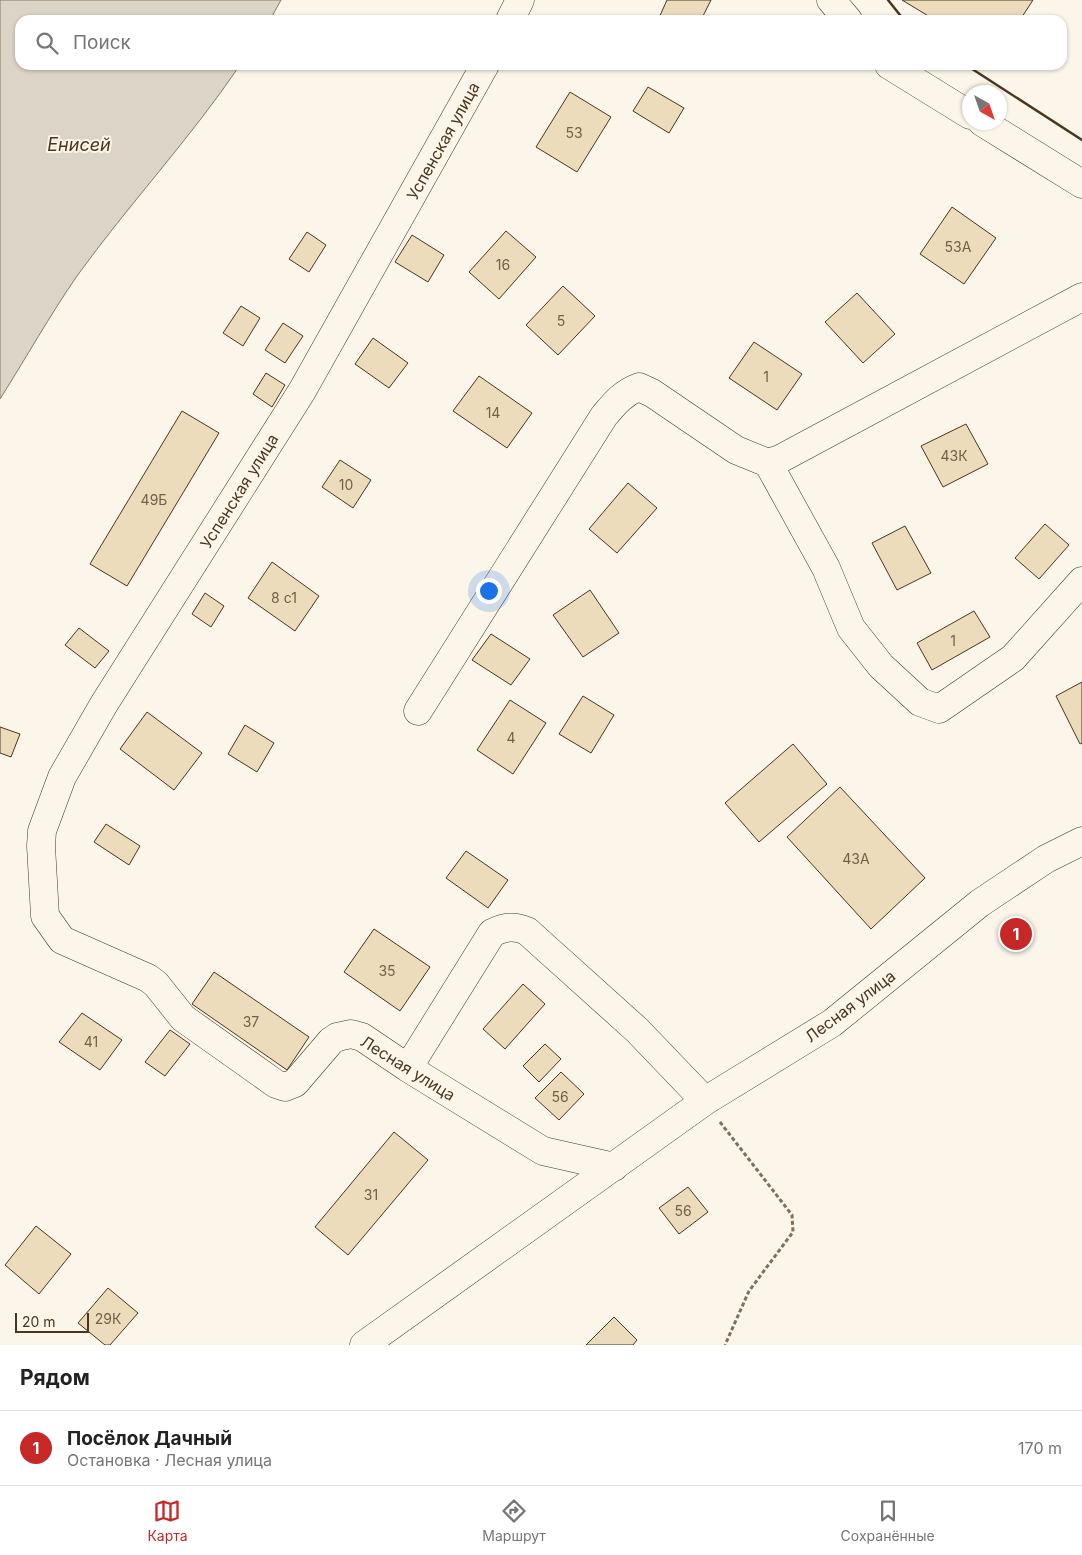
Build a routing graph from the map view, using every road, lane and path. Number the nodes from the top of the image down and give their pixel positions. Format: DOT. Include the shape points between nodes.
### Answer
graph roads {
  1 [pos="520,0"];
  2 [pos="831,0"];
  3 [pos="512,15"];
  4 [pos="844,15"];
  5 [pos="482,70"];
  6 [pos="897,70"];
  7 [pos="962,110"];
  8 [pos="995,130"];
  9 [pos="1082,184"];
  10 [pos="1082,297"];
  11 [pos="768,463"];
  12 [pos="1082,581"];
  13 [pos="418,711"];
  14 [pos="1082,841"];
  15 [pos="52,927"];
  16 [pos="408,1068"];
  17 [pos="705,1101"];
  18 [pos="614,1167"];
  19 [pos="364,1345"];
  20 [pos="725,1345"];
  1 -- 3 [label="street"];
  2 -- 4 [label="street"];
  5 -- 15 [label="street, Успенская улица" via="302,391 62,776 42,831 41,846 44,916"];
  6 -- 7 [label="street"];
  8 -- 9 [label="street"];
  10 -- 11 [label="street"];
  11 -- 12 [label="street" via="826,568 851,628 881,666 920,702 939,709 1013,658"];
  11 -- 13 [label="street" via="736,450 652,393 639,387 628,391 604,416"];
  14 -- 17 [label="street, Лесная улица" via="1046,859 980,904 832,1024"];
  15 -- 16 [label="street, Лесная улица" via="62,940 148,978 183,1018 276,1084 285,1087 295,1083 331,1041 351,1034 362,1037"];
  16 -- 17 [label="street" via="492,933 504,927 517,927 527,931 637,1030"];
  16 -- 18 [label="street, Лесная улица" via="544,1151"];
  17 -- 18 [label="street, Лесная улица"];
  17 -- 20 [label="path" via="792,1215 793,1232 749,1291"];
  18 -- 19 [label="street, Лесная улица"];
}
